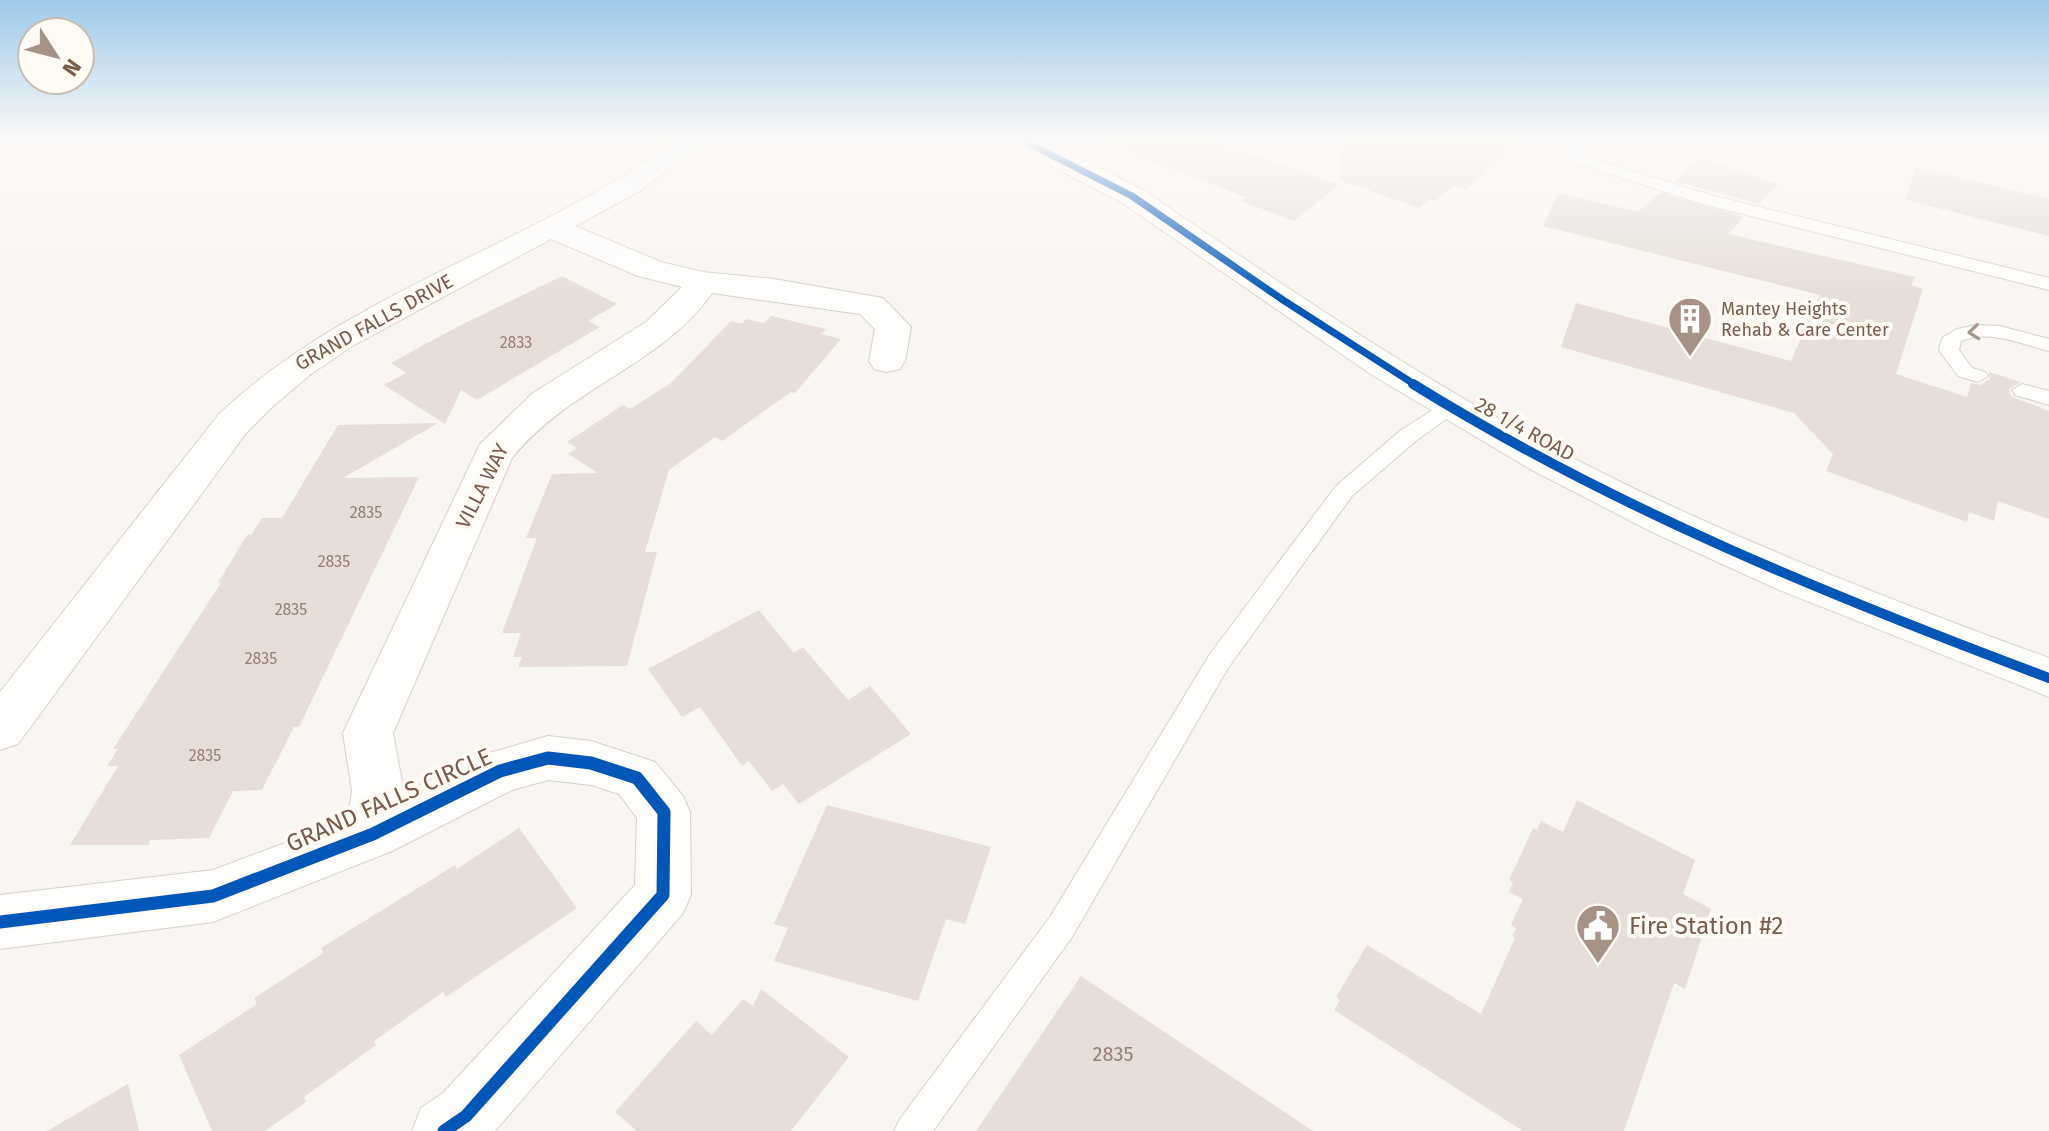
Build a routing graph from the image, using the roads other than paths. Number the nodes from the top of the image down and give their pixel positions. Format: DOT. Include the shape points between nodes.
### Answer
graph roads {
  1 [pos="614,193"];
  2 [pos="1126,193"];
  3 [pos="1685,193"];
  4 [pos="550,227"];
  5 [pos="703,282"];
  6 [pos="2049,284"];
  7 [pos="2049,345"];
  8 [pos="887,361"];
  9 [pos="1978,376"];
  10 [pos="2022,390"];
  11 [pos="2049,398"];
  12 [pos="1449,407"];
  13 [pos="2049,678"];
  14 [pos="0,729"];
  15 [pos="373,834"];
  16 [pos="0,922"];
  17 [pos="444,1131"];
  18 [pos="912,1131"];
  1 -- 4 [label="street, GRAND FALLS DRIVE"];
  2 -- 12 [label="street, 28 1/4 ROAD" via="1288,305"];
  3 -- 6 [label="lane"];
  4 -- 5 [label="street" via="650,269"];
  4 -- 14 [label="street, GRAND FALLS DRIVE" via="341,337 271,386 233,423"];
  5 -- 8 [label="street" via="871,305 893,327"];
  5 -- 15 [label="street, VILLA WAY" via="651,337 567,387 518,424 494,453 368,733 378,791"];
  7 -- 9 [label="lane, one-way" via="1998,331 1967,330 1952,338 1949,350 1965,372"];
  10 -- 11 [label="lane"];
  12 -- 13 [label="street, 28 1/4 ROAD" via="1544,461 1743,558"];
  12 -- 18 [label="lane" via="1344,491 1219,661 1061,927"];
  15 -- 16 [label="street, GRAND FALLS CIRCLE" via="213,896"];
  15 -- 17 [label="street, GRAND FALLS CIRCLE" via="500,771 548,758 591,763 637,778 664,812 663,895 466,1116"];
}
